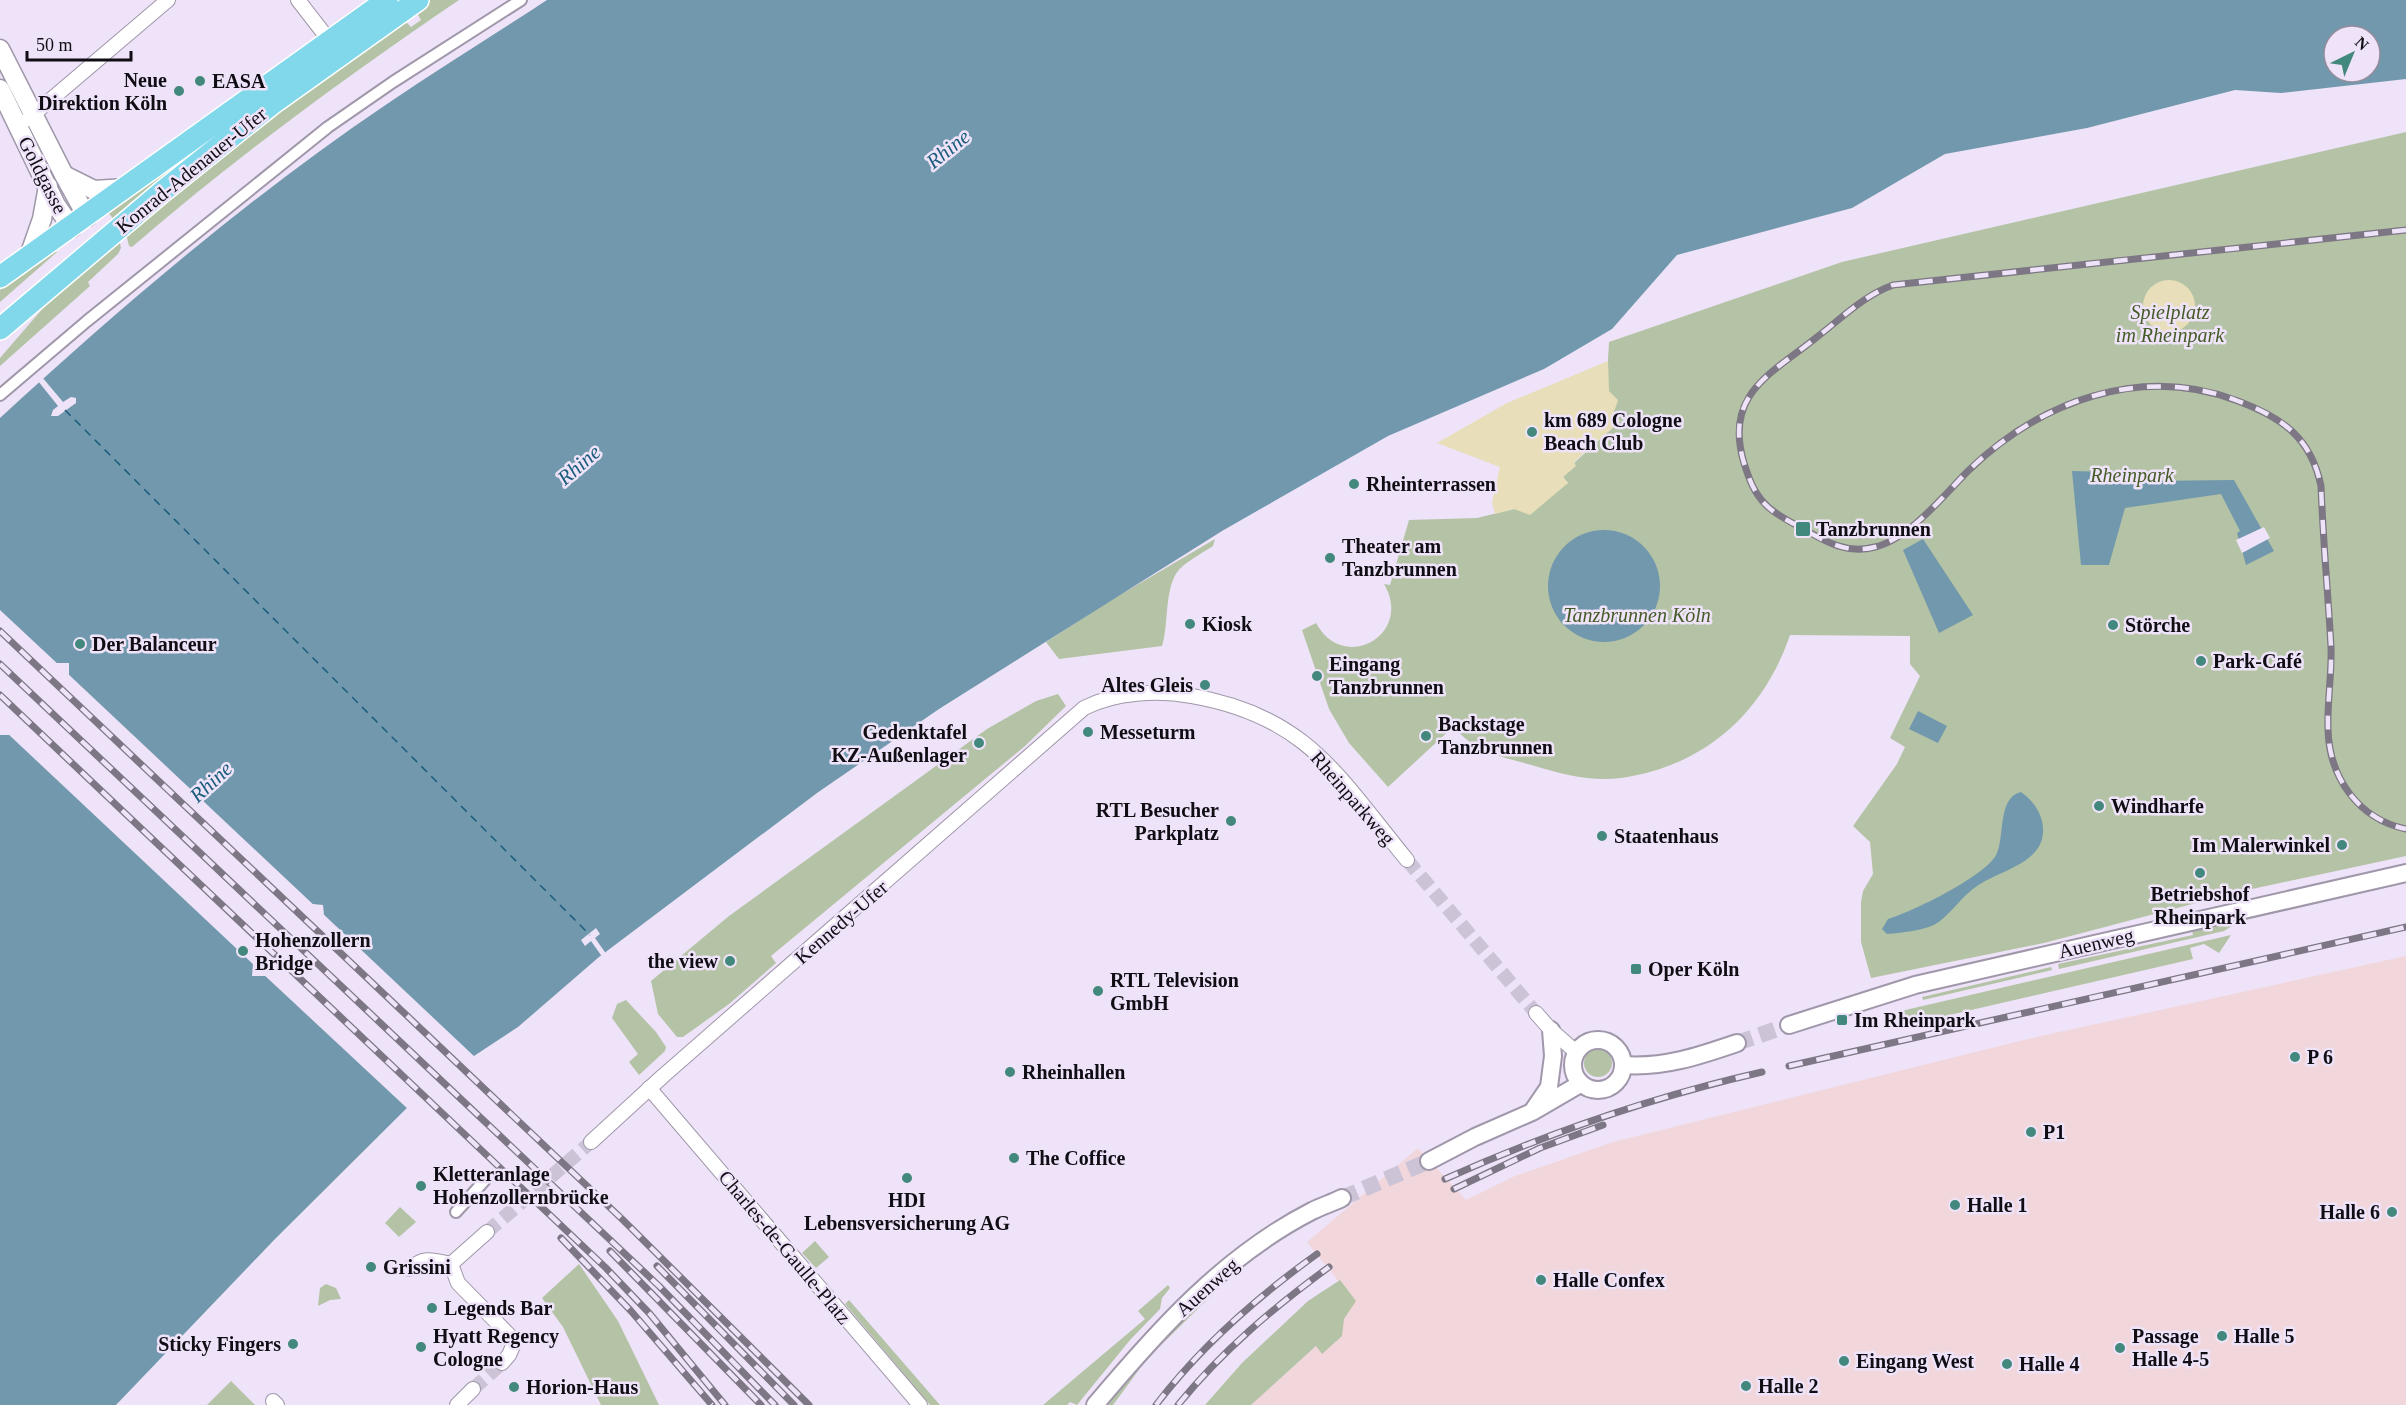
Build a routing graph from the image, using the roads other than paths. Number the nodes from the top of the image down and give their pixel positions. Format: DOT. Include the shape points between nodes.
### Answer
graph roads {
  1 [pos="168,0"];
  2 [pos="298,0"];
  3 [pos="387,0"];
  4 [pos="418,0"];
  5 [pos="521,0"];
  6 [pos="329,40"];
  7 [pos="0,49"];
  8 [pos="0,89"];
  9 [pos="33,115"];
  10 [pos="19,128"];
  11 [pos="64,175"];
  12 [pos="48,186"];
  13 [pos="126,188"];
  14 [pos="81,226"];
  15 [pos="110,236"];
  16 [pos="28,259"];
  17 [pos="64,273"];
  18 [pos="0,277"];
  19 [pos="0,330"];
  20 [pos="0,395"];
  21 [pos="1093,704"];
  22 [pos="1407,860"];
  23 [pos="2406,873"];
  24 [pos="1536,1013"];
  25 [pos="1789,1025"];
  26 [pos="1551,1030"];
  27 [pos="1737,1043"];
  28 [pos="1576,1052"];
  29 [pos="1623,1065"];
  30 [pos="1580,1084"];
  31 [pos="649,1088"];
  32 [pos="1532,1113"];
  33 [pos="591,1142"];
  34 [pos="1429,1161"];
  35 [pos="485,1180"];
  36 [pos="1342,1198"];
  37 [pos="456,1212"];
  38 [pos="487,1232"];
  39 [pos="451,1264"];
  40 [pos="409,1269"];
  41 [pos="502,1363"];
  42 [pos="473,1389"];
  43 [pos="457,1405"];
  44 [pos="920,1405"];
  45 [pos="1095,1405"];
  1 -- 9 [label="street"];
  2 -- 6 [label="street"];
  3 -- 6 [label="main road, Konrad-Adenauer-Ufer"];
  4 -- 15 [label="main road, Konrad-Adenauer-Ufer" via="272,104"];
  5 -- 20 [label="street" via="328,127"];
  6 -- 13 [label="main road, Konrad-Adenauer-Ufer"];
  7 -- 9 [label="main road, Goldgasse"];
  8 -- 10 [label="main road, Goldgasse"];
  9 -- 10 [label="street"];
  9 -- 11 [label="main road, Goldgasse"];
  10 -- 12 [label="main road, Goldgasse"];
  11 -- 13 [label="main road" via="94,190"];
  11 -- 14 [label="main road, Goldgasse"];
  12 -- 14 [label="main road, Goldgasse" via="59,210"];
  12 -- 16 [label="main road"];
  13 -- 14 [label="main road, Konrad-Adenauer-Ufer"];
  14 -- 15 [label="main road"];
  14 -- 16 [label="main road, Konrad-Adenauer-Ufer"];
  14 -- 17 [label="main road"];
  15 -- 17 [label="main road, Konrad-Adenauer-Ufer"];
  16 -- 18 [label="main road, Konrad-Adenauer-Ufer"];
  17 -- 19 [label="main road, Konrad-Adenauer-Ufer"];
  21 -- 22 [label="street, Rheinparkweg" via="1172,692 1258,714 1304,742 1326,761"];
  21 -- 31 [label="street, Kennedy-Ufer"];
  23 -- 25 [label="street, Auenweg" via="1915,985"];
  24 -- 26 [label="street"];
  26 -- 28 [label="street"];
  26 -- 32 [label="street" via="1549,1087"];
  27 -- 29 [label="street" via="1687,1060"];
  28 -- 29 [label="street" via="1588,1041 1605,1041 1621,1054"];
  28 -- 30 [label="street" via="1572,1069"];
  29 -- 30 [label="street" via="1618,1081 1604,1090 1587,1089"];
  30 -- 32 [label="street"];
  31 -- 33 [label="street, Kennedy-Ufer"];
  31 -- 44 [label="street, Charles-de-Gaulle-Platz"];
  32 -- 34 [label="street"];
  35 -- 37 [label="street"];
  36 -- 45 [label="street, Auenweg" via="1312,1211 1252,1248 1197,1293 1146,1344"];
  38 -- 39 [label="street"];
  39 -- 40 [label="street" via="420,1260"];
  39 -- 41 [label="street" via="458,1283 515,1341"];
  42 -- 43 [label="street"];
}
